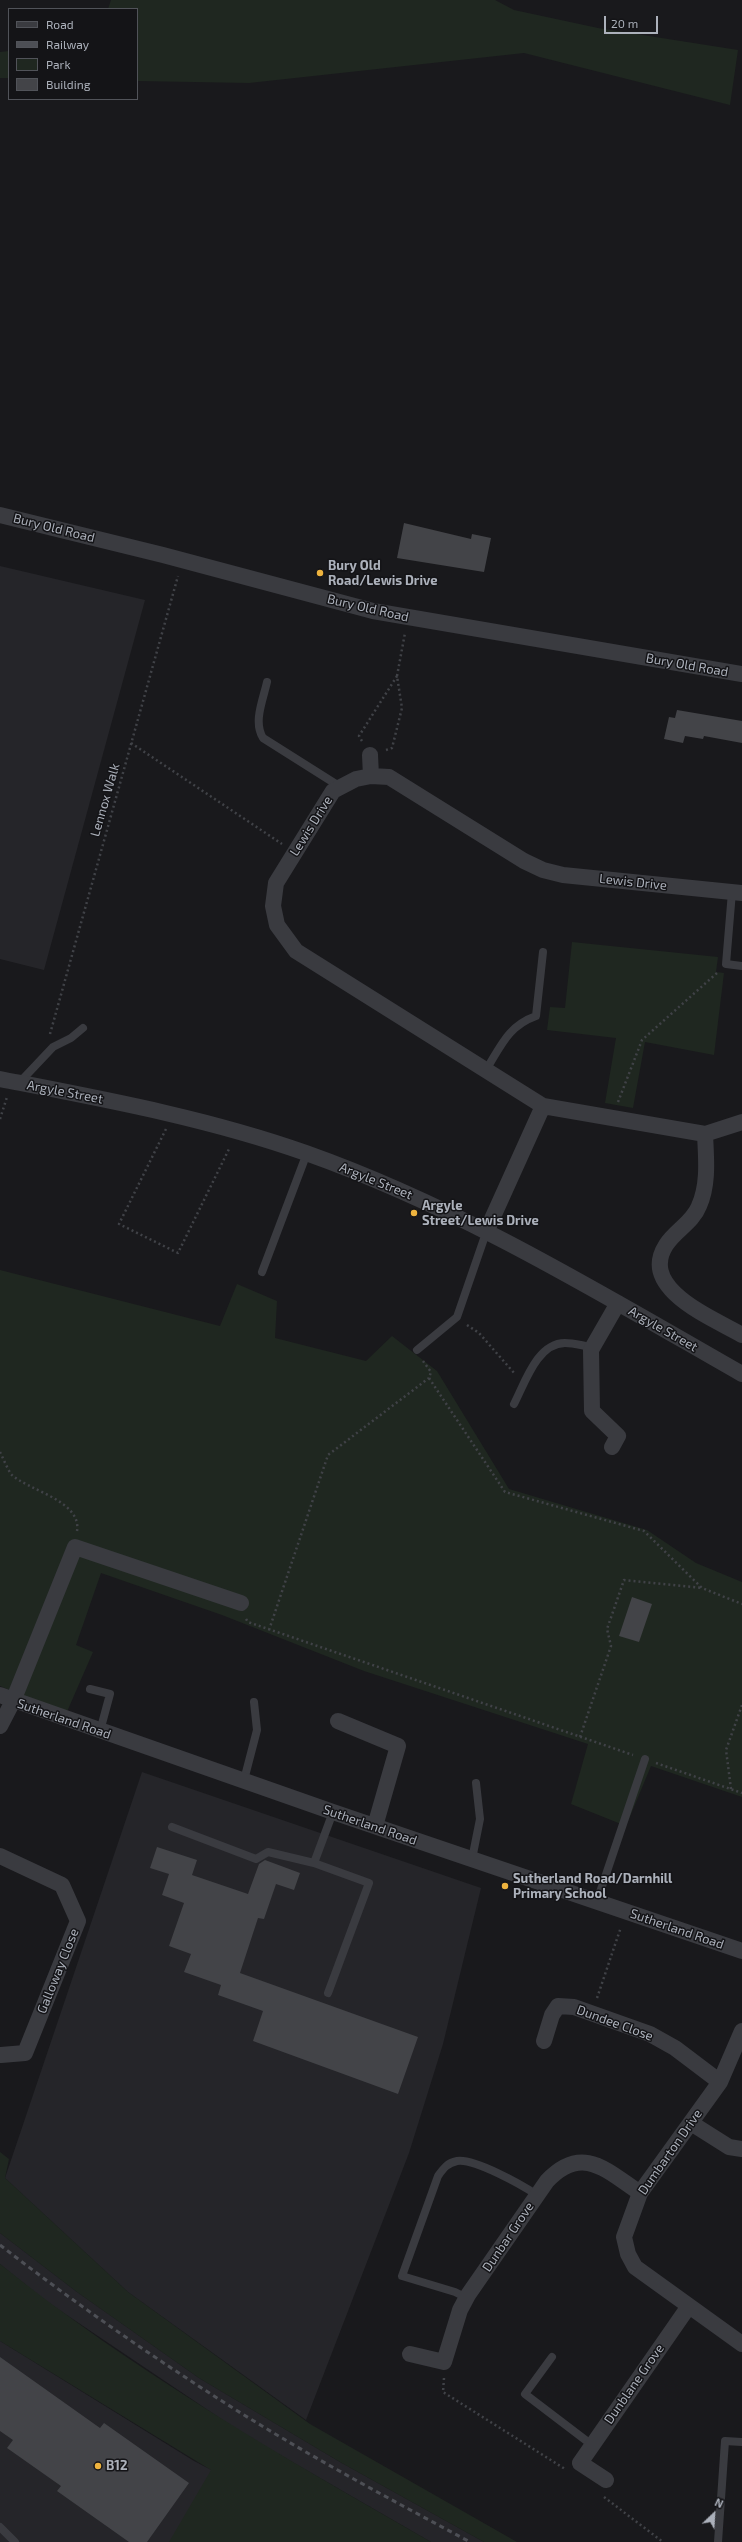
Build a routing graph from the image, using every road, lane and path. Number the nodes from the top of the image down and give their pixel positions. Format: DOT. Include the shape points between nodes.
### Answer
graph roads {
  1 [pos="0,515"];
  2 [pos="178,576"];
  3 [pos="408,617"];
  4 [pos="742,674"];
  5 [pos="397,676"];
  6 [pos="267,682"];
  7 [pos="131,743"];
  8 [pos="370,755"];
  9 [pos="371,776"];
  10 [pos="339,786"];
  11 [pos="294,852"];
  12 [pos="737,892"];
  13 [pos="543,952"];
  14 [pos="726,964"];
  15 [pos="742,966"];
  16 [pos="83,1028"];
  17 [pos="51,1029"];
  18 [pos="486,1070"];
  19 [pos="10,1081"];
  20 [pos="543,1106"];
  21 [pos="171,1114"];
  22 [pos="614,1118"];
  23 [pos="0,1119"];
  24 [pos="742,1122"];
  25 [pos="238,1130"];
  26 [pos="705,1134"];
  27 [pos="307,1153"];
  28 [pos="487,1230"];
  29 [pos="262,1272"];
  30 [pos="618,1303"];
  31 [pos="456,1317"];
  32 [pos="742,1335"];
  33 [pos="593,1347"];
  34 [pos="417,1350"];
  35 [pos="742,1374"];
  36 [pos="429,1378"];
  37 [pos="524,1385"];
  38 [pos="514,1404"];
  39 [pos="612,1447"];
  40 [pos="0,1452"];
  41 [pos="75,1547"];
  42 [pos="702,1588"];
  43 [pos="241,1603"];
  44 [pos="742,1604"];
  45 [pos="269,1630"];
  46 [pos="90,1688"];
  47 [pos="6,1698"];
  48 [pos="254,1702"];
  49 [pos="742,1705"];
  50 [pos="338,1721"];
  51 [pos="0,1726"];
  52 [pos="100,1731"];
  53 [pos="580,1737"];
  54 [pos="645,1759"];
  55 [pos="244,1780"];
  56 [pos="476,1783"];
  57 [pos="731,1789"];
  58 [pos="742,1793"];
  59 [pos="333,1812"];
  60 [pos="375,1826"];
  61 [pos="172,1827"];
  62 [pos="0,1856"];
  63 [pos="472,1859"];
  64 [pos="314,1864"];
  65 [pos="596,1901"];
  66 [pos="627,1912"];
  67 [pos="742,1951"];
  68 [pos="328,1993"];
  69 [pos="592,2013"];
  70 [pos="742,2031"];
  71 [pos="544,2041"];
  72 [pos="1,2055"];
  73 [pos="720,2082"];
  74 [pos="691,2123"];
  75 [pos="742,2150"];
  76 [pos="640,2193"];
  77 [pos="537,2196"];
  78 [pos="466,2298"];
  79 [pos="689,2306"];
  80 [pos="742,2344"];
  81 [pos="410,2354"];
  82 [pos="552,2357"];
  83 [pos="444,2362"];
  84 [pos="742,2442"];
  85 [pos="592,2445"];
  86 [pos="574,2467"];
  87 [pos="602,2487"];
  88 [pos="0,2527"];
  89 [pos="15,2542"];
  90 [pos="663,2542"];
  91 [pos="718,2542"];
  1 -- 3 [label="street, Bury Old Road" via="373,611"];
  2 -- 7 [label="path, Lennox Walk"];
  3 -- 4 [label="street, Bury Old Road"];
  3 -- 5 [label="path"];
  5 -- 8 [label="path" via="359,736"];
  5 -- 8 [label="path" via="402,708 392,748"];
  6 -- 10 [label="lane" via="258,722 258,732 262,738"];
  7 -- 11 [label="path"];
  7 -- 17 [label="path, Lennox Walk"];
  8 -- 9 [label="street"];
  9 -- 10 [label="street, Lewis Drive"];
  9 -- 12 [label="street, Lewis Drive" via="388,777 405,785 524,861 543,870 563,875"];
  10 -- 11 [label="street, Lewis Drive"];
  11 -- 18 [label="street, Lewis Drive" via="276,884 273,906 277,925 296,951"];
  12 -- 14 [label="lane"];
  13 -- 18 [label="lane" via="536,1016 520,1021 512,1029"];
  14 -- 15 [label="lane"];
  14 -- 22 [label="path" via="642,1040"];
  16 -- 19 [label="lane" via="71,1038 53,1047"];
  18 -- 20 [label="street, Lewis Drive"];
  19 -- 21 [label="street, Argyle Street"];
  19 -- 23 [label="path"];
  20 -- 22 [label="street, Lewis Drive"];
  20 -- 28 [label="street"];
  21 -- 25 [label="street, Argyle Street"];
  21 -- 25 [label="path" via="165,1132 119,1224 178,1253"];
  22 -- 26 [label="street, Lewis Drive"];
  24 -- 26 [label="street, Lewis Drive"];
  25 -- 27 [label="street, Argyle Street"];
  26 -- 32 [label="street" via="705,1183 699,1207 694,1216 671,1237 661,1252 659,1263 667,1288 684,1302"];
  27 -- 28 [label="street, Argyle Street" via="387,1184"];
  27 -- 29 [label="lane"];
  28 -- 30 [label="street, Argyle Street"];
  28 -- 31 [label="lane"];
  30 -- 33 [label="street"];
  30 -- 35 [label="street, Argyle Street"];
  31 -- 34 [label="lane"];
  31 -- 37 [label="path" via="479,1333"];
  33 -- 37 [label="lane" via="565,1343 546,1348 535,1361"];
  33 -- 39 [label="street" via="592,1411 618,1436"];
  34 -- 36 [label="path" via="431,1372"];
  36 -- 42 [label="path" via="505,1492 644,1531"];
  36 -- 45 [label="path" via="328,1455"];
  37 -- 38 [label="lane"];
  40 -- 41 [label="path" via="12,1474 66,1505 78,1526"];
  41 -- 43 [label="street"];
  41 -- 47 [label="street"];
  42 -- 44 [label="path"];
  42 -- 53 [label="path" via="624,1580 607,1629 611,1646"];
  43 -- 45 [label="path" via="248,1622"];
  45 -- 53 [label="path"];
  46 -- 52 [label="lane" via="110,1694"];
  47 -- 51 [label="street"];
  47 -- 52 [label="street, Sutherland Road"];
  48 -- 55 [label="lane" via="257,1730"];
  49 -- 57 [label="path" via="726,1750"];
  50 -- 60 [label="street" via="398,1746"];
  52 -- 55 [label="street, Sutherland Road"];
  53 -- 54 [label="path"];
  54 -- 57 [label="path"];
  54 -- 65 [label="lane"];
  55 -- 59 [label="street, Sutherland Road"];
  56 -- 63 [label="lane" via="480,1819"];
  57 -- 58 [label="path"];
  59 -- 60 [label="street, Sutherland Road"];
  59 -- 64 [label="lane"];
  60 -- 63 [label="street, Sutherland Road"];
  61 -- 64 [label="lane" via="256,1859 268,1852"];
  62 -- 72 [label="street, Galloway Close" via="62,1885 78,1922 25,2052"];
  63 -- 65 [label="street, Sutherland Road"];
  64 -- 68 [label="lane" via="369,1884"];
  65 -- 66 [label="street, Sutherland Road"];
  66 -- 67 [label="street, Sutherland Road"];
  66 -- 69 [label="path"];
  69 -- 71 [label="street, Dundee Close" via="574,2007 558,2006 552,2015"];
  69 -- 73 [label="street, Dundee Close" via="650,2034 675,2048"];
  70 -- 73 [label="street, Dumbarton Drive"];
  73 -- 74 [label="street, Dumbarton Drive"];
  74 -- 75 [label="street" via="730,2147"];
  74 -- 76 [label="street, Dumbarton Drive"];
  76 -- 77 [label="street, Dunbar Grove" via="602,2167 588,2162 573,2163 559,2168"];
  76 -- 79 [label="street, Dumbarton Drive" via="624,2237 628,2254 635,2267"];
  77 -- 78 [label="street, Dunbar Grove"];
  77 -- 78 [label="lane" via="526,2188 466,2161 455,2161 445,2166 438,2176 402,2276 456,2292"];
  78 -- 83 [label="street, Dunbar Grove"];
  79 -- 80 [label="street, Dumbarton Drive"];
  79 -- 85 [label="street, Dunblane Grove"];
  81 -- 83 [label="street"];
  82 -- 85 [label="lane" via="524,2394"];
  83 -- 86 [label="path" via="443,2392"];
  84 -- 91 [label="lane" via="725,2441"];
  85 -- 86 [label="street, Dunblane Grove"];
  86 -- 87 [label="street"];
  87 -- 90 [label="path"];
  88 -- 89 [label="lane"];
}
